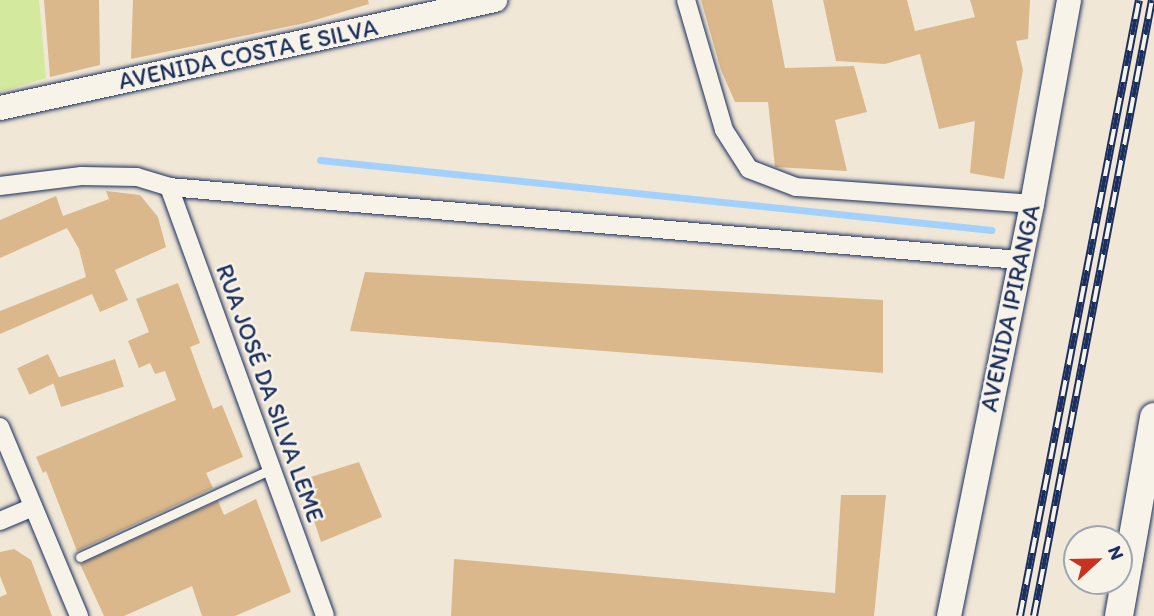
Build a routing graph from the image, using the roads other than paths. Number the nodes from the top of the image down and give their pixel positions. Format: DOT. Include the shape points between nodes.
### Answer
graph roads {
  1 [pos="495,0"];
  2 [pos="686,0"];
  3 [pos="1069,0"];
  4 [pos="0,108"];
  5 [pos="0,186"];
  6 [pos="169,187"];
  7 [pos="1031,209"];
  8 [pos="1020,255"];
  9 [pos="1154,417"];
  10 [pos="0,427"];
  11 [pos="271,468"];
  12 [pos="33,507"];
  13 [pos="0,521"];
  14 [pos="80,557"];
  15 [pos="79,616"];
  16 [pos="325,616"];
  17 [pos="949,616"];
  18 [pos="1119,616"];
  1 -- 4 [label="main road, AVENIDA COSTA E SILVA"];
  2 -- 7 [label="street" via="724,130 749,169 796,187"];
  3 -- 7 [label="main road, AVENIDA IPIRANGA"];
  5 -- 6 [label="street" via="81,176 137,177"];
  6 -- 8 [label="street"];
  6 -- 11 [label="street, RUA JOSÉ DA SILVA LEME"];
  7 -- 8 [label="main road, AVENIDA IPIRANGA"];
  8 -- 17 [label="main road, AVENIDA IPIRANGA"];
  9 -- 18 [label="main road"];
  10 -- 12 [label="street"];
  11 -- 14 [label="lane"];
  11 -- 16 [label="street, RUA JOSÉ DA SILVA LEME"];
  12 -- 13 [label="street"];
  12 -- 15 [label="street"];
}
